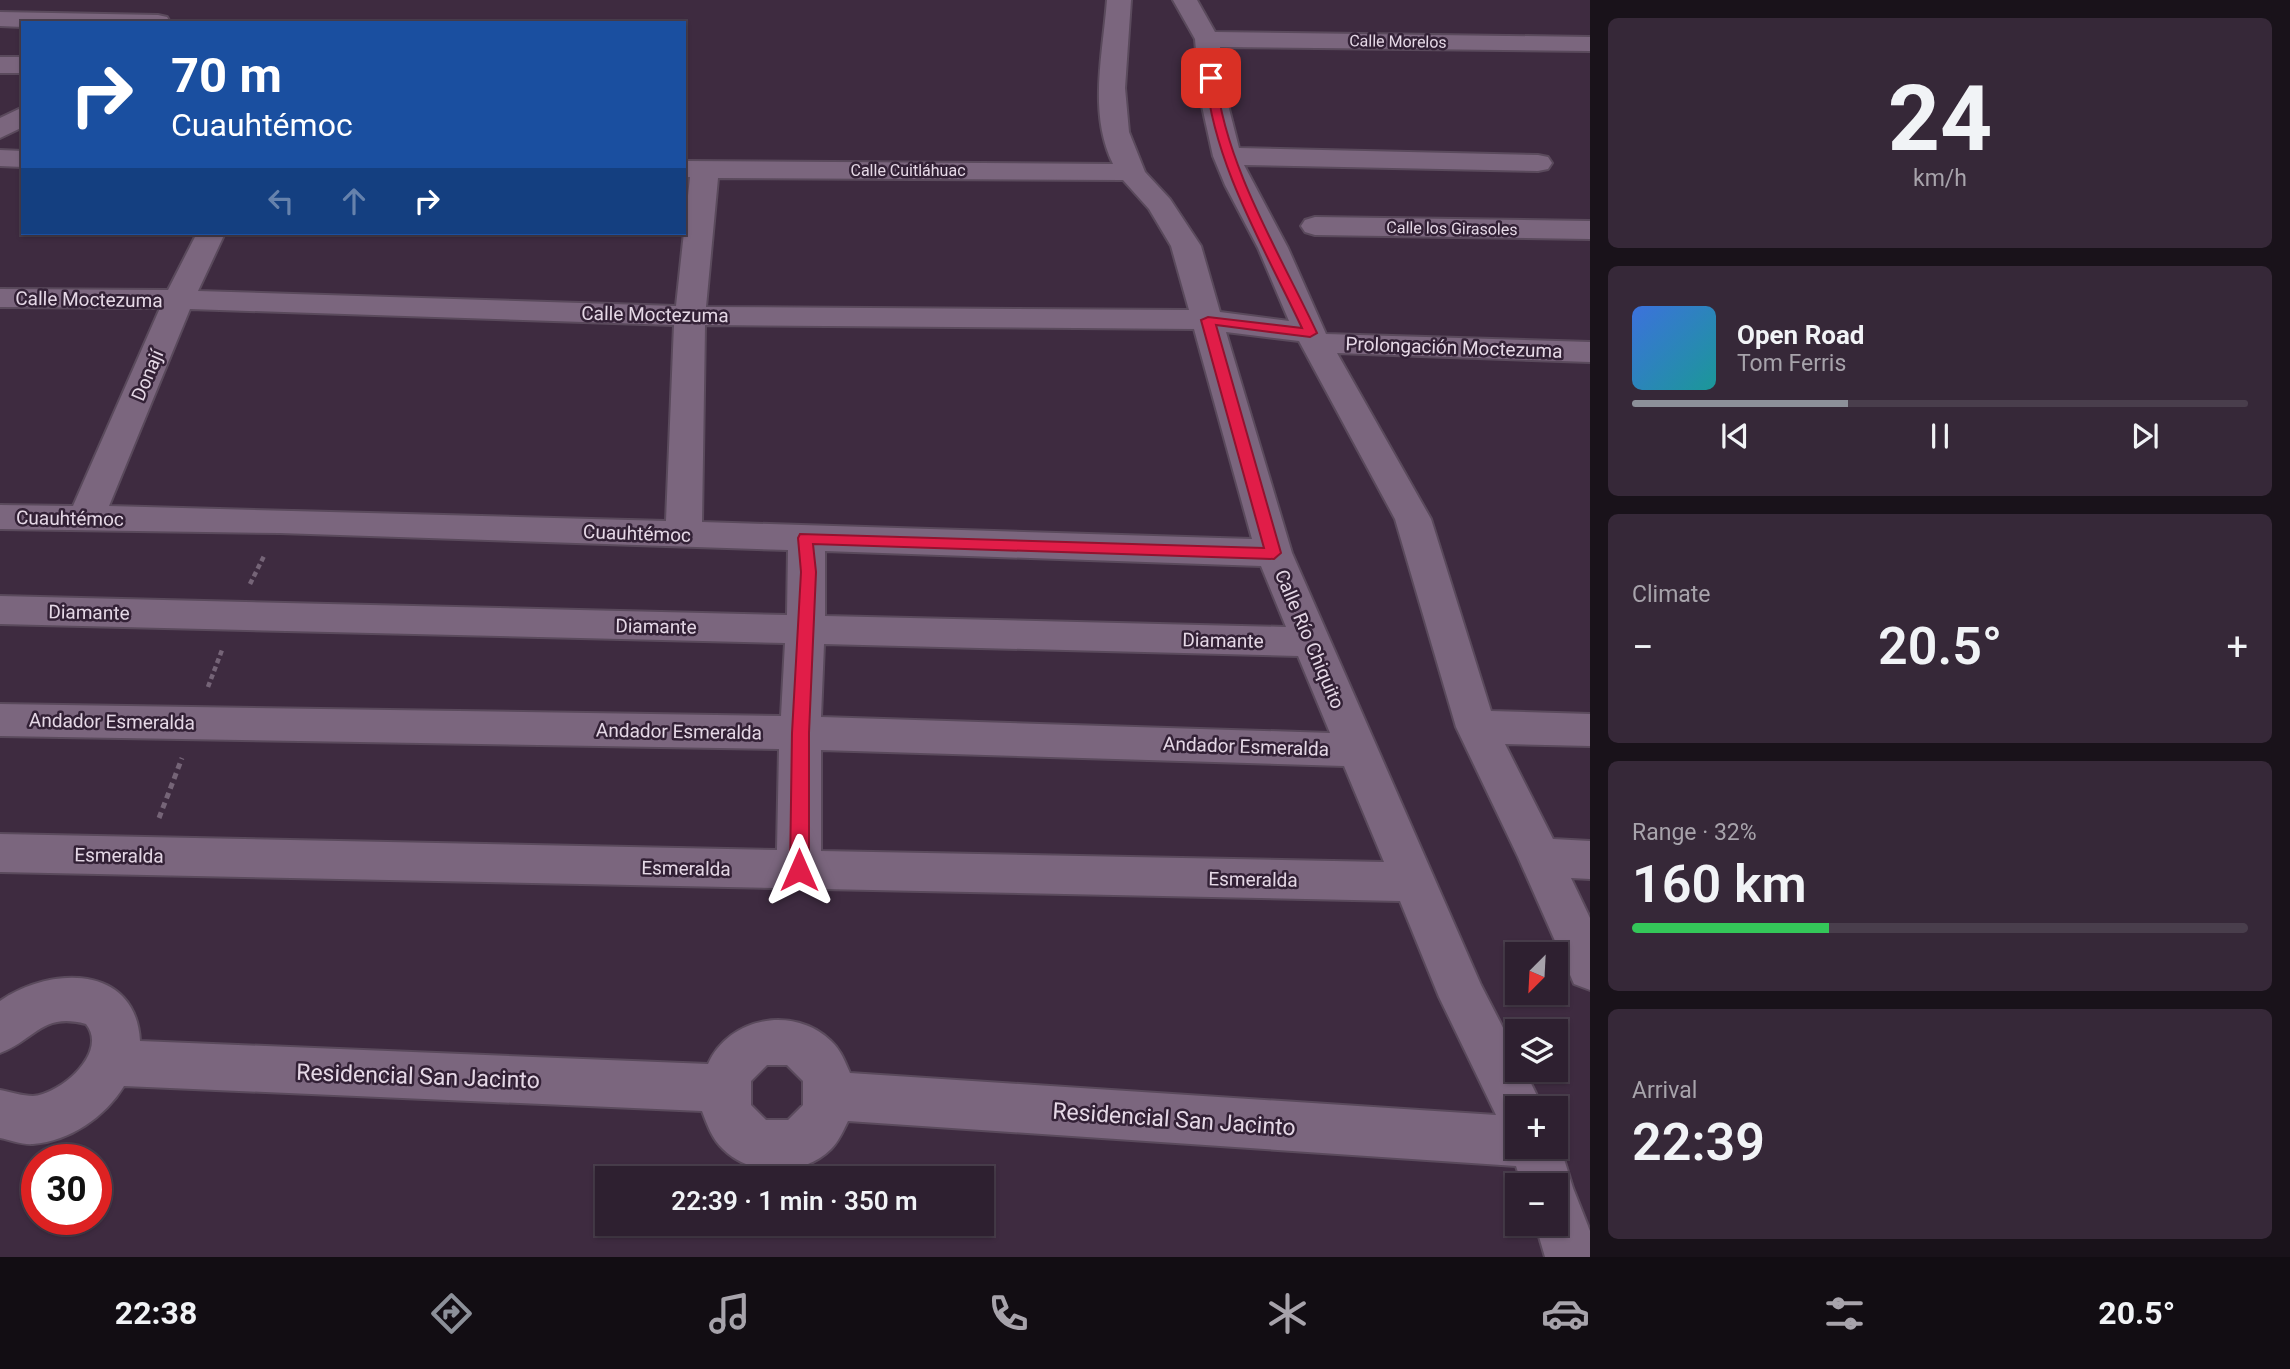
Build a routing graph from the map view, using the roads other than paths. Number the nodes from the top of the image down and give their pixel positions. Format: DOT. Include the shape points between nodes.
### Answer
graph roads {
  1 [pos="1119,0"];
  2 [pos="1185,0"];
  3 [pos="162,18"];
  4 [pos="0,19"];
  5 [pos="1207,39"];
  6 [pos="1590,44"];
  7 [pos="0,65"];
  8 [pos="21,65"];
  9 [pos="21,116"];
  10 [pos="0,130"];
  11 [pos="1227,156"];
  12 [pos="0,158"];
  13 [pos="21,159"];
  14 [pos="1538,163"];
  15 [pos="694,169"];
  16 [pos="1131,172"];
  17 [pos="1315,226"];
  18 [pos="1590,230"];
  19 [pos="210,235"];
  20 [pos="0,298"];
  21 [pos="179,300"];
  22 [pos="690,316"];
  23 [pos="1208,320"];
  24 [pos="1314,338"];
  25 [pos="1590,352"];
  26 [pos="0,517"];
  27 [pos="86,518"];
  28 [pos="684,534"];
  29 [pos="805,538"];
  30 [pos="1274,553"];
  31 [pos="0,610"];
  32 [pos="805,630"];
  33 [pos="1312,642"];
  34 [pos="0,720"];
  35 [pos="1476,727"];
  36 [pos="1590,730"];
  37 [pos="800,733"];
  38 [pos="1358,750"];
  39 [pos="0,853"];
  40 [pos="1541,857"];
  41 [pos="1590,860"];
  42 [pos="799,870"];
  43 [pos="1415,882"];
  44 [pos="1590,969"];
  45 [pos="0,1031"];
  46 [pos="113,1063"];
  47 [pos="723,1088"];
  48 [pos="831,1096"];
  49 [pos="1512,1096"];
  50 [pos="0,1114"];
  51 [pos="1505,1140"];
  52 [pos="1565,1236"];
  53 [pos="1572,1257"];
  1 -- 16 [label="street, Calle Río Chiquito" via="1110,104"];
  2 -- 5 [label="street"];
  3 -- 4 [label="street"];
  5 -- 6 [label="street, Calle Morelos"];
  5 -- 11 [label="street" via="1213,97"];
  7 -- 8 [label="street"];
  9 -- 10 [label="street"];
  11 -- 14 [label="street"];
  11 -- 24 [label="street"];
  12 -- 13 [label="street"];
  15 -- 16 [label="street, Calle Cuitláhuac"];
  15 -- 22 [label="street"];
  16 -- 23 [label="street, Calle Río Chiquito" via="1186,246"];
  17 -- 18 [label="street, Calle los Girasoles"];
  19 -- 21 [label="street, Donají"];
  20 -- 21 [label="street, Calle Moctezuma"];
  21 -- 22 [label="street, Calle Moctezuma"];
  21 -- 27 [label="street, Donají"];
  22 -- 23 [label="street, Calle Moctezuma"];
  22 -- 28 [label="street"];
  23 -- 24 [label="street, Calle Moctezuma"];
  23 -- 30 [label="street, Calle Río Chiquito"];
  24 -- 25 [label="street, Prolongación Moctezuma"];
  24 -- 35 [label="street" via="1413,519"];
  26 -- 27 [label="street, Cuauhtémoc"];
  27 -- 28 [label="street, Cuauhtémoc"];
  28 -- 29 [label="street, Cuauhtémoc"];
  29 -- 30 [label="street, Cuauhtémoc"];
  29 -- 32 [label="street"];
  30 -- 33 [label="street, Calle Río Chiquito"];
  31 -- 32 [label="street, Diamante"];
  32 -- 33 [label="street, Diamante"];
  32 -- 37 [label="street"];
  33 -- 38 [label="street, Calle Río Chiquito"];
  34 -- 37 [label="street, Andador Esmeralda"];
  35 -- 36 [label="street"];
  35 -- 40 [label="street"];
  37 -- 38 [label="street, Andador Esmeralda"];
  37 -- 42 [label="street"];
  38 -- 43 [label="street, Calle Río Chiquito"];
  39 -- 42 [label="street, Esmeralda"];
  40 -- 41 [label="street"];
  40 -- 44 [label="street"];
  42 -- 43 [label="street, Esmeralda"];
  43 -- 49 [label="street, Calle Río Chiquito"];
  45 -- 46 [label="street" via="29,1008 48,1000 85,999 111,1015 118,1046"];
  46 -- 47 [label="street, Residencial San Jacinto"];
  46 -- 50 [label="street" via="88,1096 70,1109 29,1121"];
  47 -- 48 [label="street" via="736,1059 749,1049 780,1042 797,1045 822,1065"];
  47 -- 48 [label="street" via="730,1120 755,1141 773,1145 806,1137 819,1126"];
  48 -- 51 [label="street, Residencial San Jacinto"];
  52 -- 53 [label="street"];
}
